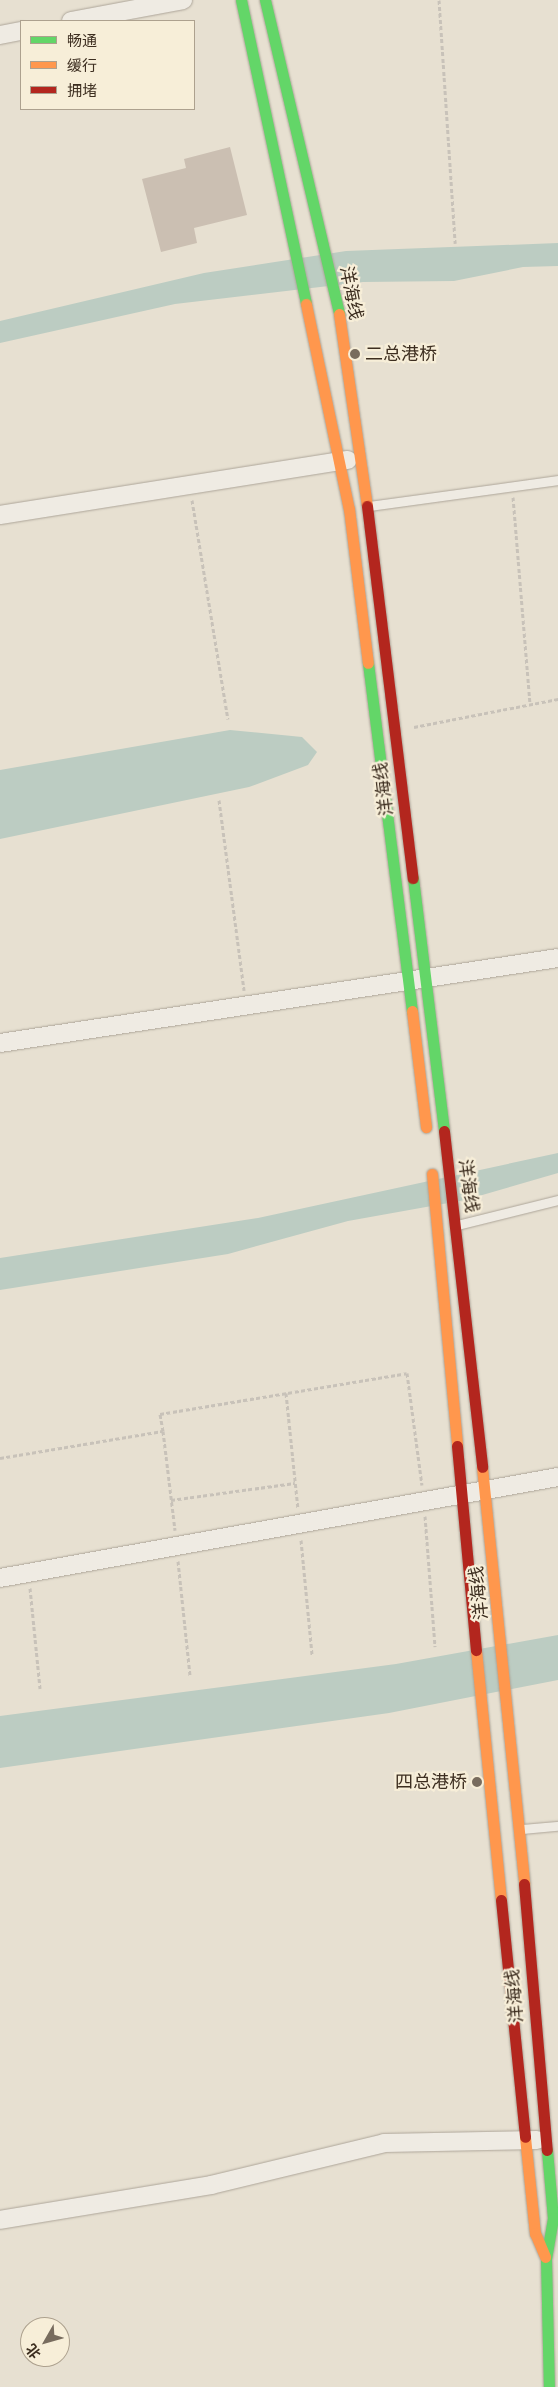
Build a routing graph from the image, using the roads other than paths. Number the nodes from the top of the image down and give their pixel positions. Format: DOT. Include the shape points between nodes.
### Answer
graph roads {
  1 [pos="183,0"];
  2 [pos="241,0"];
  3 [pos="265,0"];
  4 [pos="76,20"];
  5 [pos="20,31"];
  6 [pos="0,35"];
  7 [pos="361,458"];
  8 [pos="340,461"];
  9 [pos="558,480"];
  10 [pos="367,506"];
  11 [pos="349,509"];
  12 [pos="0,515"];
  13 [pos="558,958"];
  14 [pos="425,978"];
  15 [pos="404,981"];
  16 [pos="0,1043"];
  17 [pos="428,1142"];
  18 [pos="431,1161"];
  19 [pos="558,1200"];
  20 [pos="455,1220"];
  21 [pos="437,1229"];
  22 [pos="558,1477"];
  23 [pos="485,1489"];
  24 [pos="459,1493"];
  25 [pos="0,1578"];
  26 [pos="558,1826"];
  27 [pos="507,1830"];
  28 [pos="526,2140"];
  29 [pos="545,2140"];
  30 [pos="556,2218"];
  31 [pos="0,2220"];
  32 [pos="535,2233"];
  33 [pos="552,2259"];
  34 [pos="549,2387"];
  1 -- 4 [label="street"];
  2 -- 8 [label="main road, 洋海线" via="313,322"];
  3 -- 7 [label="main road, 洋海线" via="321,233"];
  5 -- 6 [label="street"];
  7 -- 8 [label="street"];
  7 -- 10 [label="main road, 洋海线"];
  8 -- 11 [label="main road, 洋海线"];
  8 -- 12 [label="street" via="189,482"];
  9 -- 10 [label="lane"];
  10 -- 11 [label="lane"];
  10 -- 14 [label="main road, 洋海线"];
  11 -- 15 [label="main road, 洋海线"];
  13 -- 14 [label="street"];
  14 -- 15 [label="street"];
  14 -- 20 [label="main road, 洋海线"];
  15 -- 16 [label="street"];
  15 -- 17 [label="main road, 洋海线"];
  18 -- 21 [label="main road, 洋海线"];
  19 -- 20 [label="lane"];
  20 -- 21 [label="lane"];
  20 -- 23 [label="main road, 洋海线"];
  21 -- 24 [label="main road, 洋海线"];
  22 -- 23 [label="street"];
  23 -- 24 [label="street"];
  23 -- 27 [label="main road, 洋海线" via="509,1710"];
  24 -- 25 [label="street"];
  24 -- 27 [label="main road, 洋海线" via="482,1727"];
  26 -- 27 [label="lane"];
  27 -- 28 [label="main road, 洋海线"];
  27 -- 29 [label="main road, 洋海线"];
  28 -- 29 [label="street"];
  28 -- 31 [label="street" via="384,2143 211,2185"];
  28 -- 32 [label="main road, 洋海线"];
  29 -- 30 [label="main road, 洋海线"];
  30 -- 32 [label="main road"];
  30 -- 33 [label="main road, 洋海线"];
  32 -- 33 [label="main road, 洋海线"];
  33 -- 34 [label="main road, 洋海线"];
}
